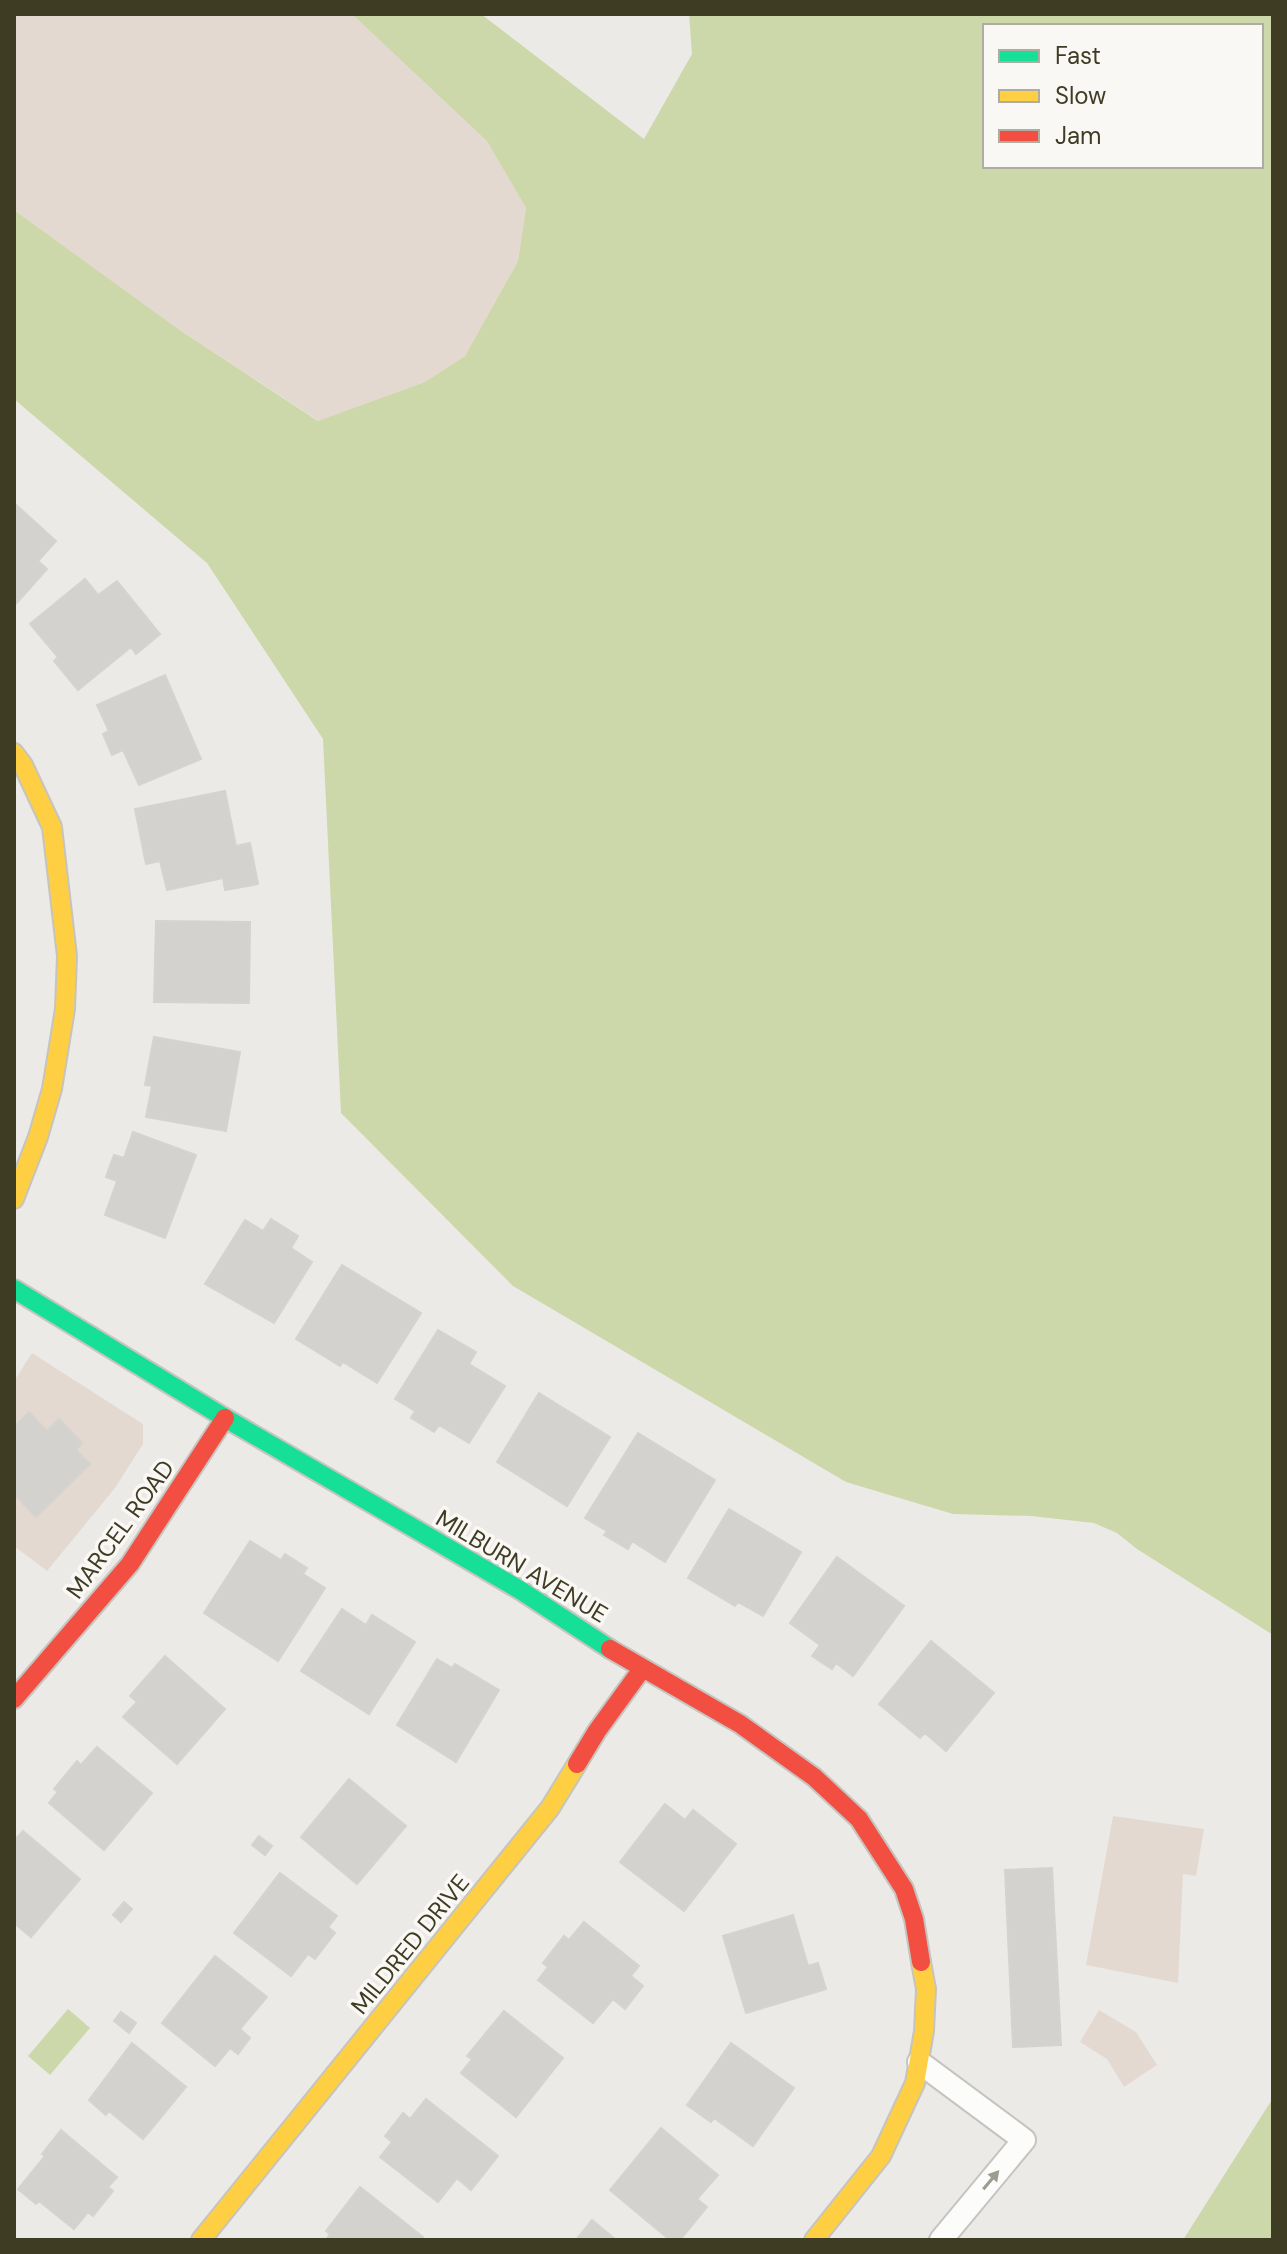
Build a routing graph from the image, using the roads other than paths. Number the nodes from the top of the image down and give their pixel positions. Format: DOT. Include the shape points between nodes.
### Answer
graph roads {
  1 [pos="14,753"];
  2 [pos="14,1199"];
  3 [pos="14,1289"];
  4 [pos="225,1418"];
  5 [pos="642,1669"];
  6 [pos="14,1699"];
  7 [pos="919,2062"];
  8 [pos="201,2240"];
  9 [pos="814,2240"];
  10 [pos="941,2240"];
  1 -- 2 [label="street" via="52,827 67,956 52,1089"];
  3 -- 4 [label="street, MILBURN AVENUE"];
  4 -- 5 [label="street, MILBURN AVENUE" via="520,1590"];
  4 -- 6 [label="street, MARCEL ROAD" via="130,1564"];
  5 -- 7 [label="street, MILBURN AVENUE" via="740,1724 814,1777 859,1819 904,1889 914,1919 926,1989"];
  5 -- 8 [label="street, MILDRED DRIVE" via="550,1808"];
  7 -- 9 [label="street, MILBURN AVENUE" via="915,2083 881,2156"];
  10 -- 7 [label="lane, one-way" via="1024,2140"];
}
